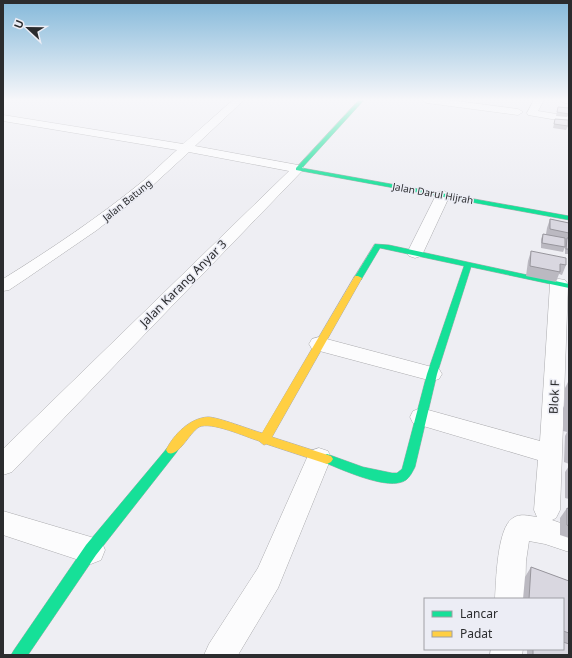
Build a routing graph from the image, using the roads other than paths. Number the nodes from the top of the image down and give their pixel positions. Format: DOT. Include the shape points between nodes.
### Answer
graph roads {
  1 [pos="80,131"];
  2 [pos="207,131"];
  3 [pos="334,131"];
  4 [pos="185,148"];
  5 [pos="298,169"];
  6 [pos="443,195"];
  7 [pos="569,218"];
  8 [pos="415,253"];
  9 [pos="468,264"];
  10 [pos="564,285"];
  11 [pos="3,286"];
  12 [pos="319,344"];
  13 [pos="432,374"];
  14 [pos="421,417"];
  15 [pos="264,440"];
  16 [pos="551,454"];
  17 [pos="320,458"];
  18 [pos="3,465"];
  19 [pos="547,510"];
  20 [pos="3,523"];
  21 [pos="569,539"];
  22 [pos="91,550"];
  23 [pos="510,598"];
  24 [pos="19,655"];
  25 [pos="220,655"];
  1 -- 4 [label="street"];
  2 -- 4 [label="street, Jalan Batung"];
  3 -- 5 [label="street, Jalan Karang Anyar 3"];
  4 -- 5 [label="street"];
  4 -- 11 [label="street, Jalan Batung" via="144,187 102,220 50,258"];
  5 -- 6 [label="street, Jalan Darul Hijrah"];
  5 -- 18 [label="street, Jalan Karang Anyar 3"];
  6 -- 7 [label="street, Jalan Darul Hijrah"];
  6 -- 8 [label="street"];
  8 -- 9 [label="street"];
  8 -- 12 [label="street" via="382,246 376,248"];
  9 -- 10 [label="street"];
  9 -- 13 [label="street"];
  10 -- 16 [label="street, Blok F"];
  12 -- 13 [label="street"];
  12 -- 15 [label="street"];
  13 -- 14 [label="street"];
  14 -- 16 [label="street"];
  14 -- 17 [label="street" via="409,467 399,479 384,478"];
  15 -- 17 [label="street"];
  15 -- 22 [label="street" via="210,421 197,423 184,434"];
  16 -- 19 [label="street, Blok F"];
  17 -- 25 [label="street" via="268,578"];
  20 -- 22 [label="street"];
  21 -- 23 [label="street" via="545,530 521,527 514,539"];
  22 -- 24 [label="street"];
}
